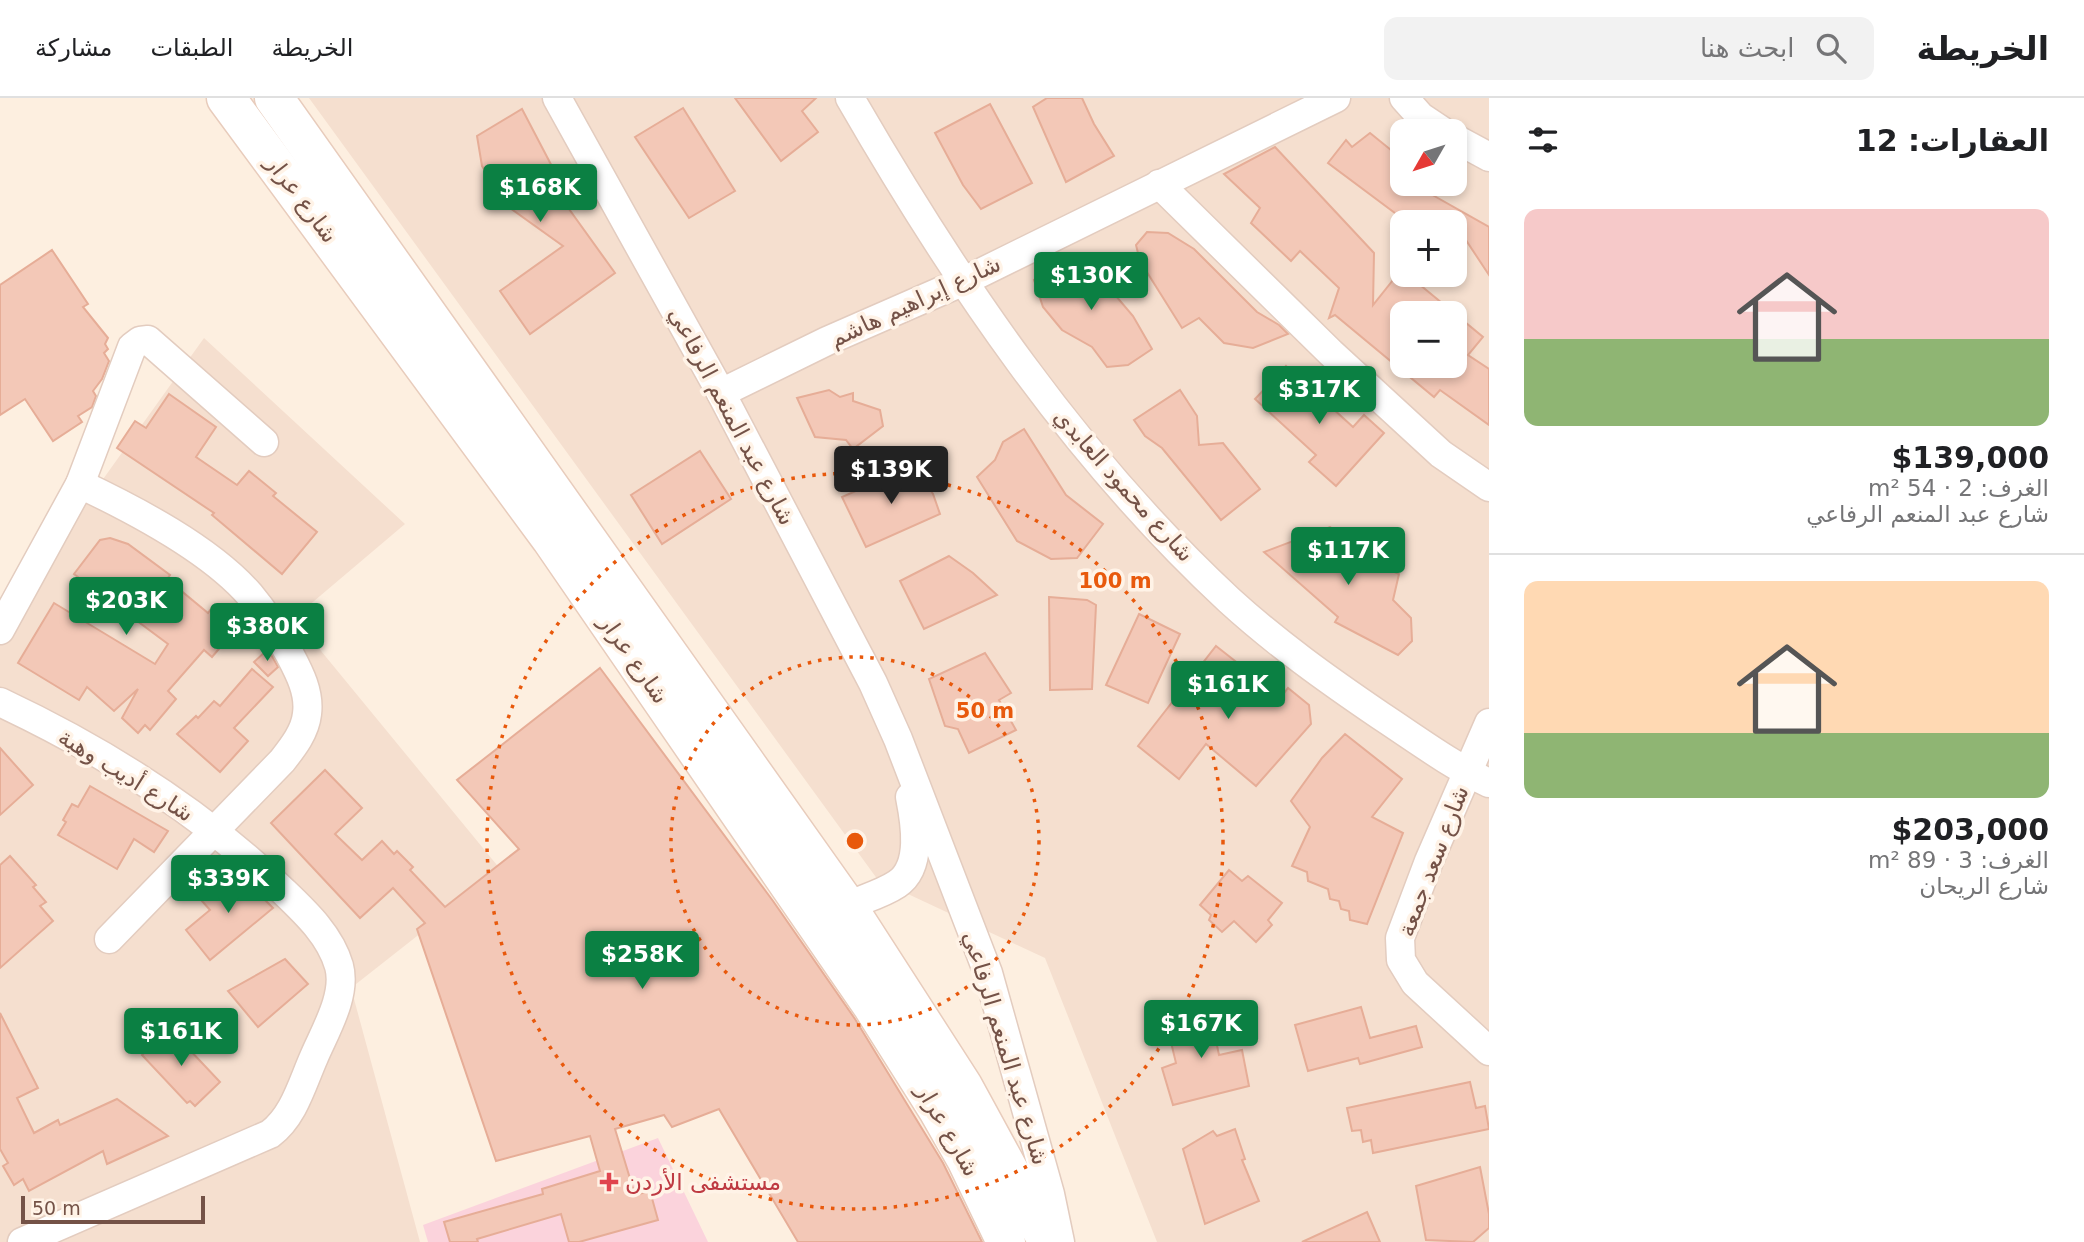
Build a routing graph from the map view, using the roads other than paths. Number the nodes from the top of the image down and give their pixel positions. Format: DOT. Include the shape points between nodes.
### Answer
graph roads {
  1 [pos="226,98"];
  2 [pos="274,98"];
  3 [pos="557,98"];
  4 [pos="850,98"];
  5 [pos="1336,98"];
  6 [pos="1404,98"];
  7 [pos="1424,119"];
  8 [pos="1467,145"];
  9 [pos="1489,157"];
  10 [pos="1159,184"];
  11 [pos="962,282"];
  12 [pos="721,393"];
  13 [pos="264,442"];
  14 [pos="80,484"];
  15 [pos="1489,486"];
  16 [pos="0,630"];
  17 [pos="0,702"];
  18 [pos="1489,723"];
  19 [pos="898,739"];
  20 [pos="1478,778"];
  21 [pos="215,832"];
  22 [pos="846,906"];
  23 [pos="109,939"];
  24 [pos="1489,1051"];
  25 [pos="23,1242"];
  26 [pos="1006,1242"];
  27 [pos="1048,1242"];
  28 [pos="1060,1242"];
  1 -- 26 [label="main road, شارع عرار" via="551,539 873,1007 966,1159"];
  2 -- 22 [label="main road, شارع عرار"];
  3 -- 12 [label="street, شارع عبد المنعم الرفاعي"];
  4 -- 11 [label="street, شارع محمود العابدي"];
  5 -- 10 [label="street, شارع إبراهيم هاشم"];
  6 -- 7 [label="street"];
  8 -- 9 [label="street"];
  10 -- 11 [label="street, شارع إبراهيم هاشم"];
  10 -- 15 [label="street" via="1331,354 1441,454"];
  11 -- 12 [label="street, شارع إبراهيم هاشم"];
  11 -- 20 [label="street, شارع محمود العابدي" via="1072,430 1229,600 1303,662"];
  12 -- 19 [label="street, شارع عبد المنعم الرفاعي"];
  13 -- 14 [label="street" via="148,340 140,341 132,347"];
  14 -- 16 [label="street"];
  14 -- 21 [label="street" via="136,510 230,577 269,620 300,674 307,715 300,738"];
  17 -- 21 [label="street, شارع أديب وهبة" via="75,740"];
  18 -- 20 [label="street, شارع سعد جمعة"];
  19 -- 22 [label="street, شارع عبد المنعم الرفاعي" via="913,812 912,864 899,883"];
  19 -- 28 [label="street, شارع عبد المنعم الرفاعي" via="988,973"];
  20 -- 24 [label="street, شارع سعد جمعة" via="1400,938 1401,960 1423,991"];
  21 -- 23 [label="street"];
  21 -- 25 [label="street, شارع أديب وهبة" via="300,908 327,938 340,969 340,990 299,1093 285,1120 270,1134"];
  22 -- 27 [label="main road, شارع عرار" via="964,1086"];
}
